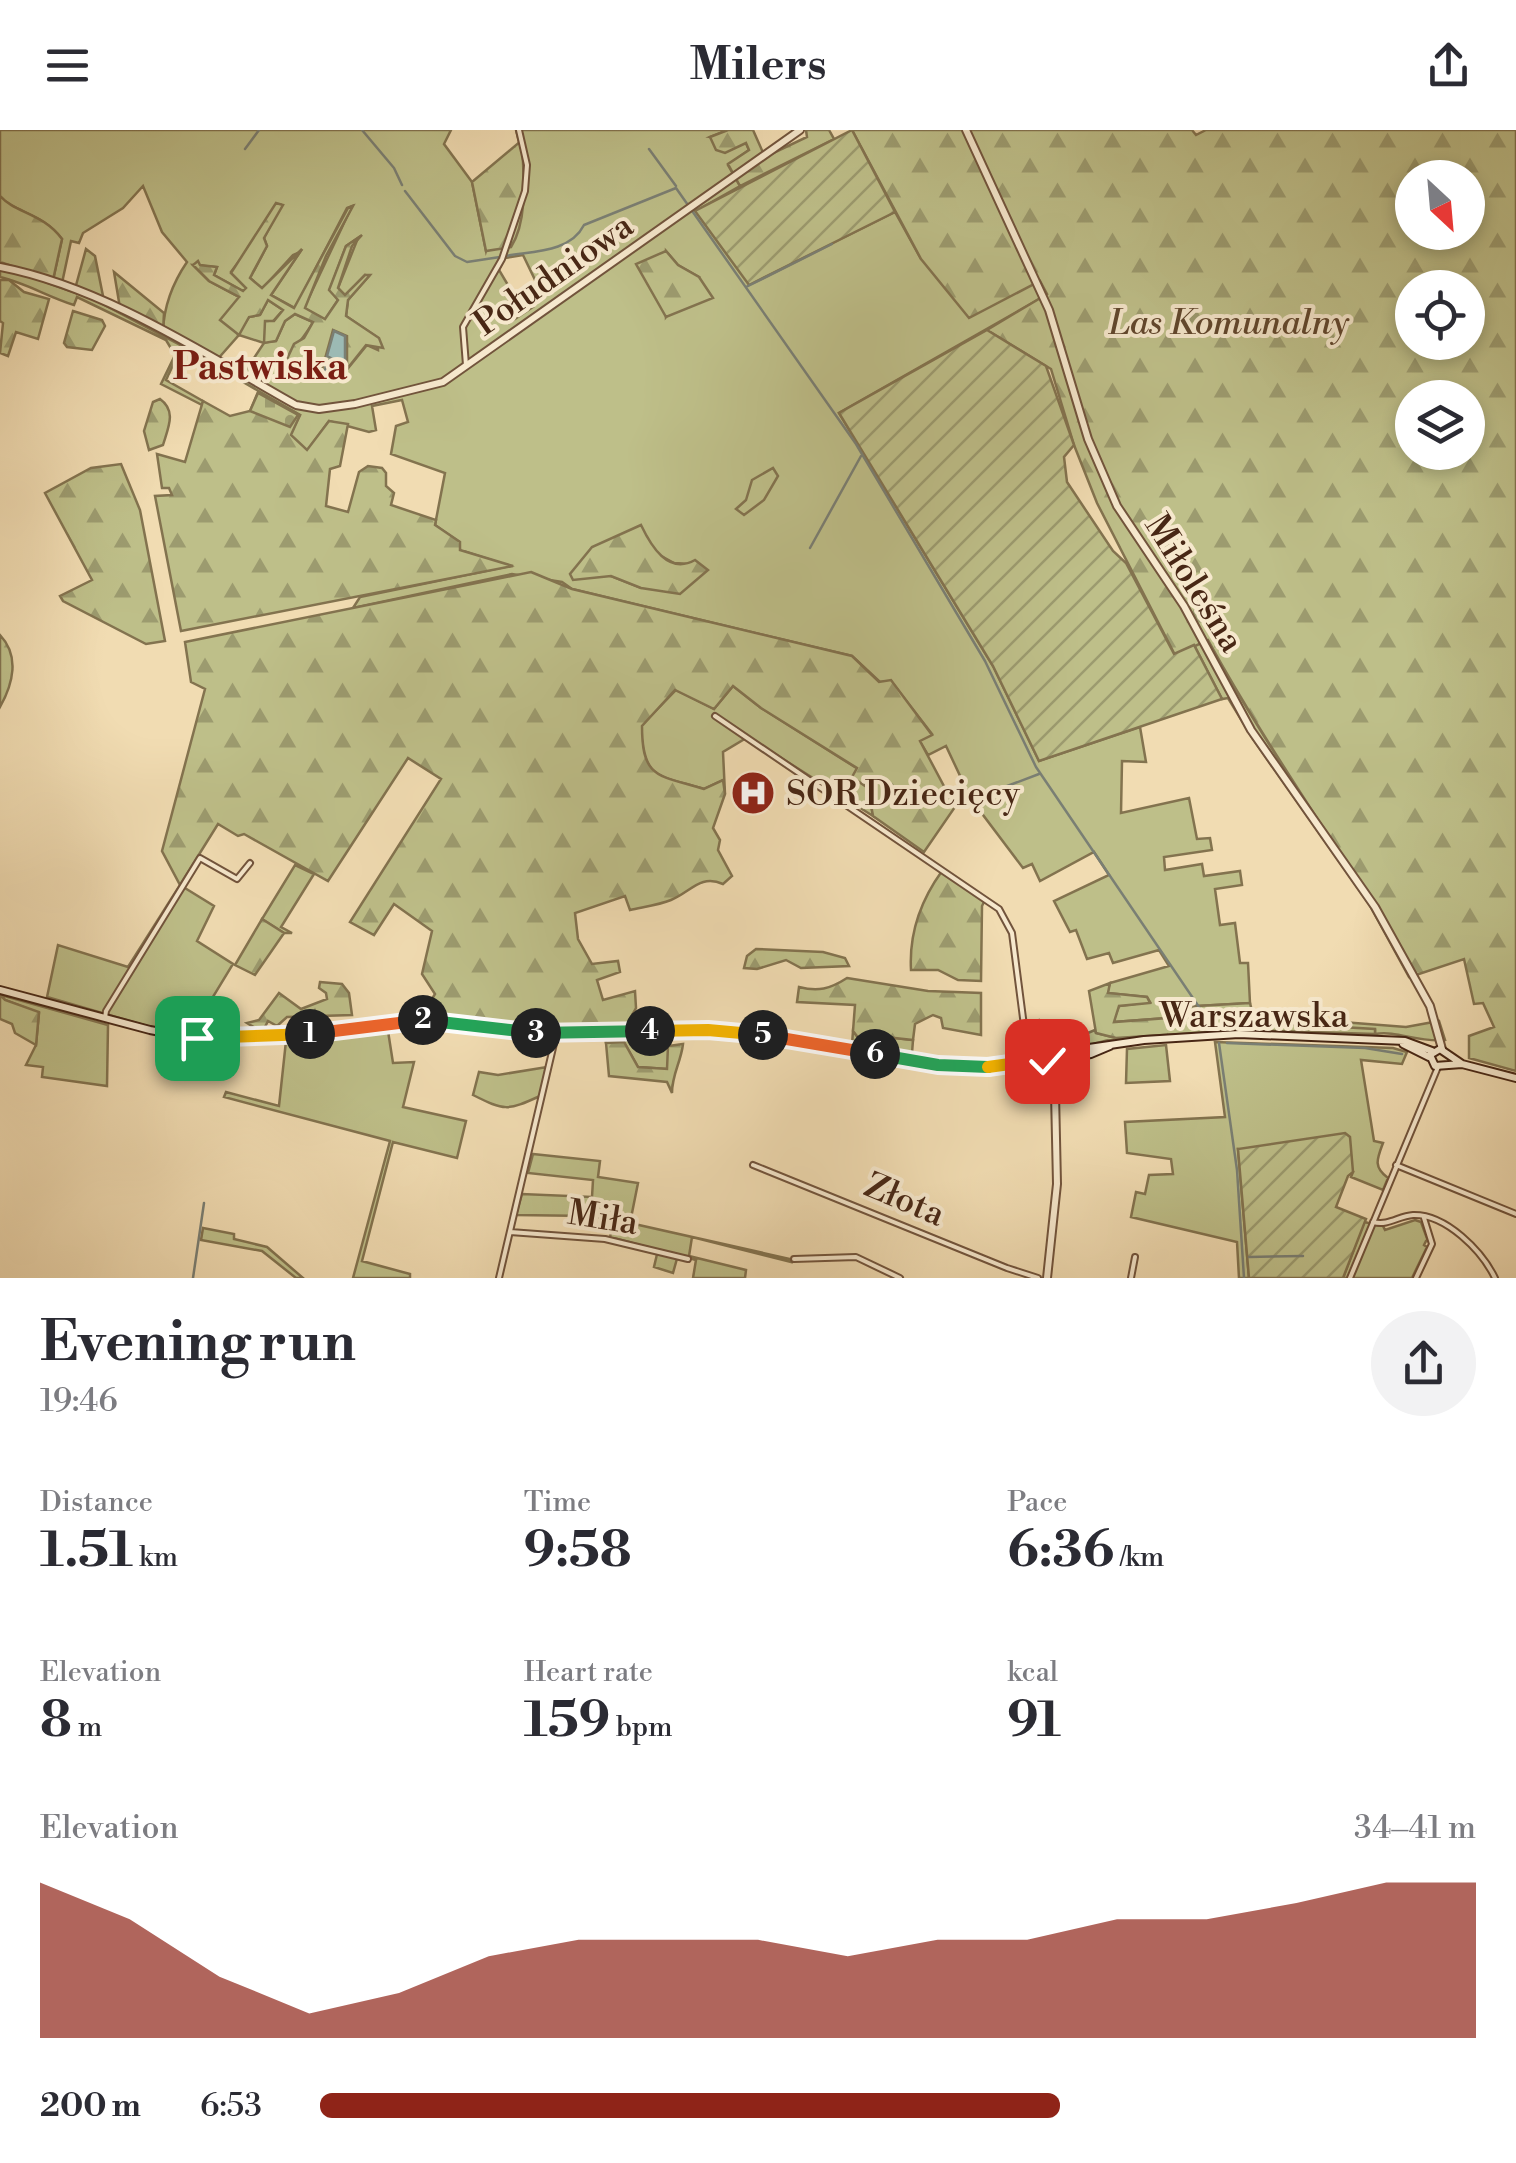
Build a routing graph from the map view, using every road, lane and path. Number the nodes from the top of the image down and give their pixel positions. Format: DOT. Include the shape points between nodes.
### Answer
graph roads {
  1 [pos="520,130"];
  2 [pos="800,130"];
  3 [pos="966,130"];
  4 [pos="0,268"];
  5 [pos="466,366"];
  6 [pos="716,716"];
  7 [pos="250,863"];
  8 [pos="0,990"];
  9 [pos="104,1018"];
  10 [pos="556,1032"];
  11 [pos="1024,1049"];
  12 [pos="1067,1056"];
  13 [pos="1438,1057"];
  14 [pos="1033,1059"];
  15 [pos="1016,1060"];
  16 [pos="1516,1078"];
  17 [pos="753,1165"];
  18 [pos="1396,1165"];
  19 [pos="1516,1214"];
  20 [pos="1424,1218"];
  21 [pos="1373,1222"];
  22 [pos="510,1232"];
  23 [pos="1135,1256"];
  24 [pos="688,1259"];
  25 [pos="794,1259"];
  26 [pos="499,1278"];
  27 [pos="900,1278"];
  28 [pos="1038,1278"];
  29 [pos="1047,1278"];
  30 [pos="1131,1278"];
  31 [pos="1350,1278"];
  32 [pos="1416,1278"];
  33 [pos="1495,1278"];
  1 -- 5 [label="street" via="525,191 502,259 463,327"];
  2 -- 5 [label="street, Południowa"];
  3 -- 13 [label="street, Miłoleśna" via="1048,310 1088,439 1118,506 1184,606 1252,730 1375,907 1430,1006"];
  4 -- 5 [label="street, Południowa" via="63,286 164,330 303,408 447,384"];
  6 -- 11 [label="street" via="998,909 1012,933"];
  7 -- 9 [label="street" via="237,879 200,858"];
  8 -- 9 [label="street"];
  9 -- 10 [label="street" via="197,1038 320,1034 426,1020"];
  10 -- 15 [label="street" via="729,1031 938,1065 992,1067"];
  10 -- 22 [label="street"];
  11 -- 14 [label="street"];
  11 -- 15 [label="street"];
  12 -- 13 [label="street, Warszawska" via="1144,1040 1224,1034 1411,1042"];
  12 -- 14 [label="street, Warszawska"];
  12 -- 29 [label="street" via="1055,1095 1057,1184"];
  13 -- 16 [label="street, Warszawska"];
  13 -- 18 [label="street"];
  14 -- 15 [label="street, Warszawska" via="1024,1068"];
  17 -- 28 [label="street, Złota"];
  18 -- 19 [label="street"];
  18 -- 21 [label="street"];
  20 -- 21 [label="street"];
  20 -- 32 [label="street" via="1432,1244"];
  20 -- 33 [label="street" via="1476,1247"];
  21 -- 31 [label="street"];
  22 -- 24 [label="street, Miła" via="606,1239"];
  22 -- 26 [label="street"];
  23 -- 30 [label="street"];
  25 -- 27 [label="street" via="856,1257"];
}
